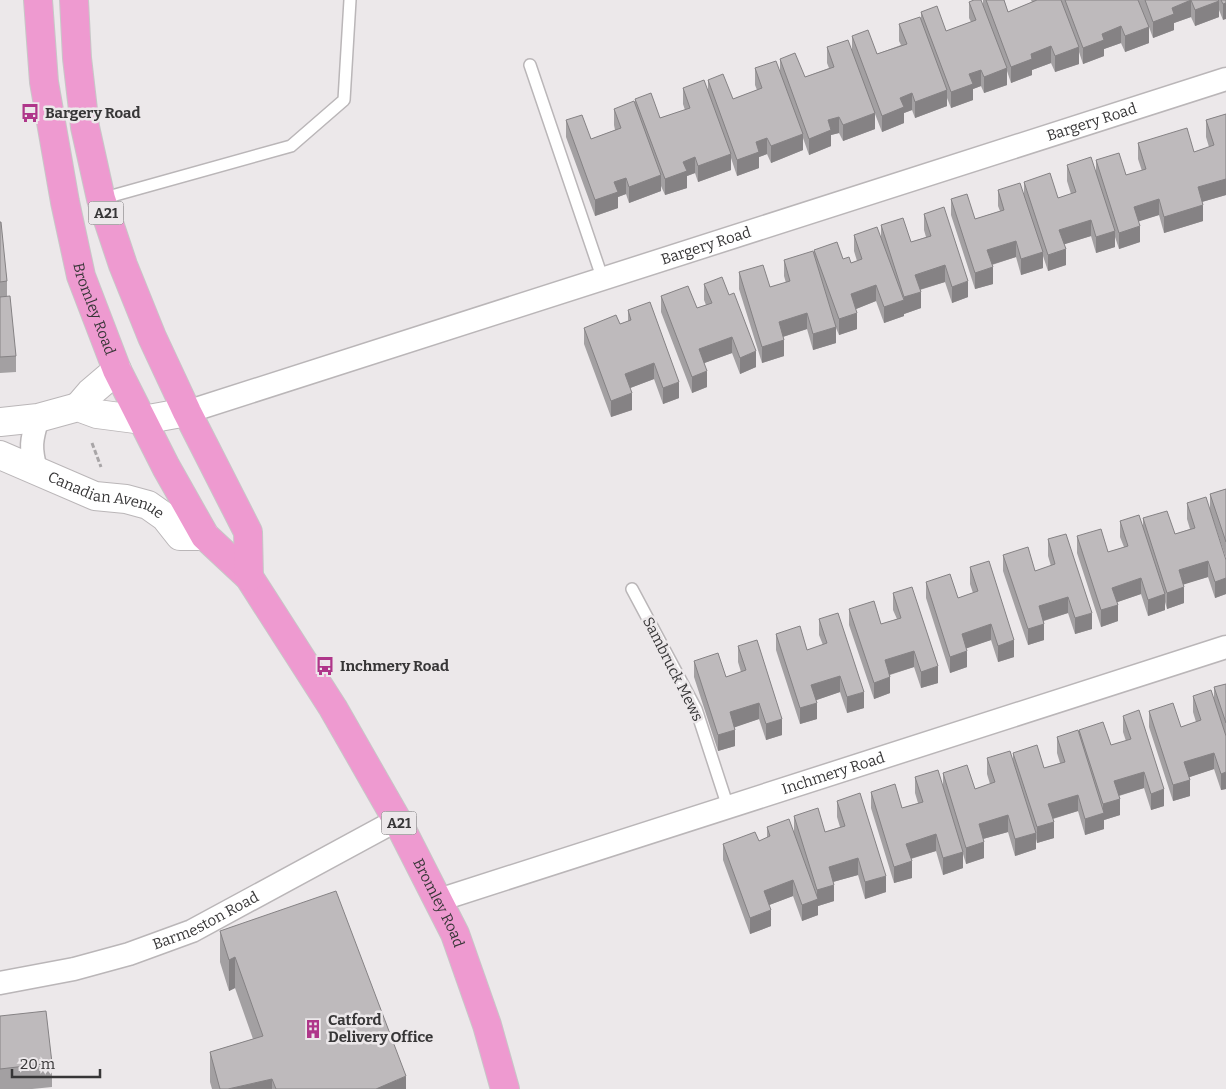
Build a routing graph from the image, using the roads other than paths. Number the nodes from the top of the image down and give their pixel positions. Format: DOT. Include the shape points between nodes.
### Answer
graph roads {
  1 [pos="38,0"];
  2 [pos="74,0"];
  3 [pos="350,0"];
  4 [pos="530,65"];
  5 [pos="1226,80"];
  6 [pos="101,199"];
  7 [pos="603,280"];
  8 [pos="117,370"];
  9 [pos="78,407"];
  10 [pos="188,412"];
  11 [pos="38,418"];
  12 [pos="143,420"];
  13 [pos="0,422"];
  14 [pos="0,456"];
  15 [pos="36,470"];
  16 [pos="205,536"];
  17 [pos="249,577"];
  18 [pos="632,589"];
  19 [pos="1226,647"];
  20 [pos="728,808"];
  21 [pos="397,820"];
  22 [pos="439,900"];
  23 [pos="0,983"];
  24 [pos="505,1089"];
  1 -- 8 [label="highway, Bromley Road / A21" via="44,82 65,202 81,276"];
  2 -- 6 [label="highway, A21" via="85,127"];
  3 -- 6 [label="lane" via="344,100 291,146"];
  4 -- 7 [label="lane"];
  5 -- 7 [label="street, Bargery Road"];
  6 -- 10 [label="highway, A21" via="152,337"];
  7 -- 10 [label="street, Bargery Road"];
  8 -- 9 [label="street"];
  8 -- 12 [label="highway, Bromley Road / A21"];
  9 -- 11 [label="street"];
  9 -- 12 [label="street" via="97,414"];
  10 -- 12 [label="street"];
  10 -- 17 [label="highway, A21" via="248,532"];
  11 -- 13 [label="street"];
  11 -- 15 [label="street" via="31,442"];
  12 -- 16 [label="highway, Bromley Road / A21"];
  14 -- 15 [label="street, Canadian Avenue"];
  15 -- 16 [label="street, Canadian Avenue" via="95,496 148,505 166,517 180,536"];
  16 -- 17 [label="highway, Bromley Road / A21"];
  17 -- 21 [label="highway, Bromley Road / A21" via="333,708"];
  18 -- 20 [label="lane, Sambruck Mews" via="696,709"];
  19 -- 20 [label="street, Inchmery Road"];
  20 -- 22 [label="street, Inchmery Road"];
  21 -- 22 [label="highway, Bromley Road / A21"];
  21 -- 23 [label="street, Barmeston Road" via="192,932 74,969"];
  22 -- 24 [label="highway, Bromley Road / A21" via="475,988"];
}
